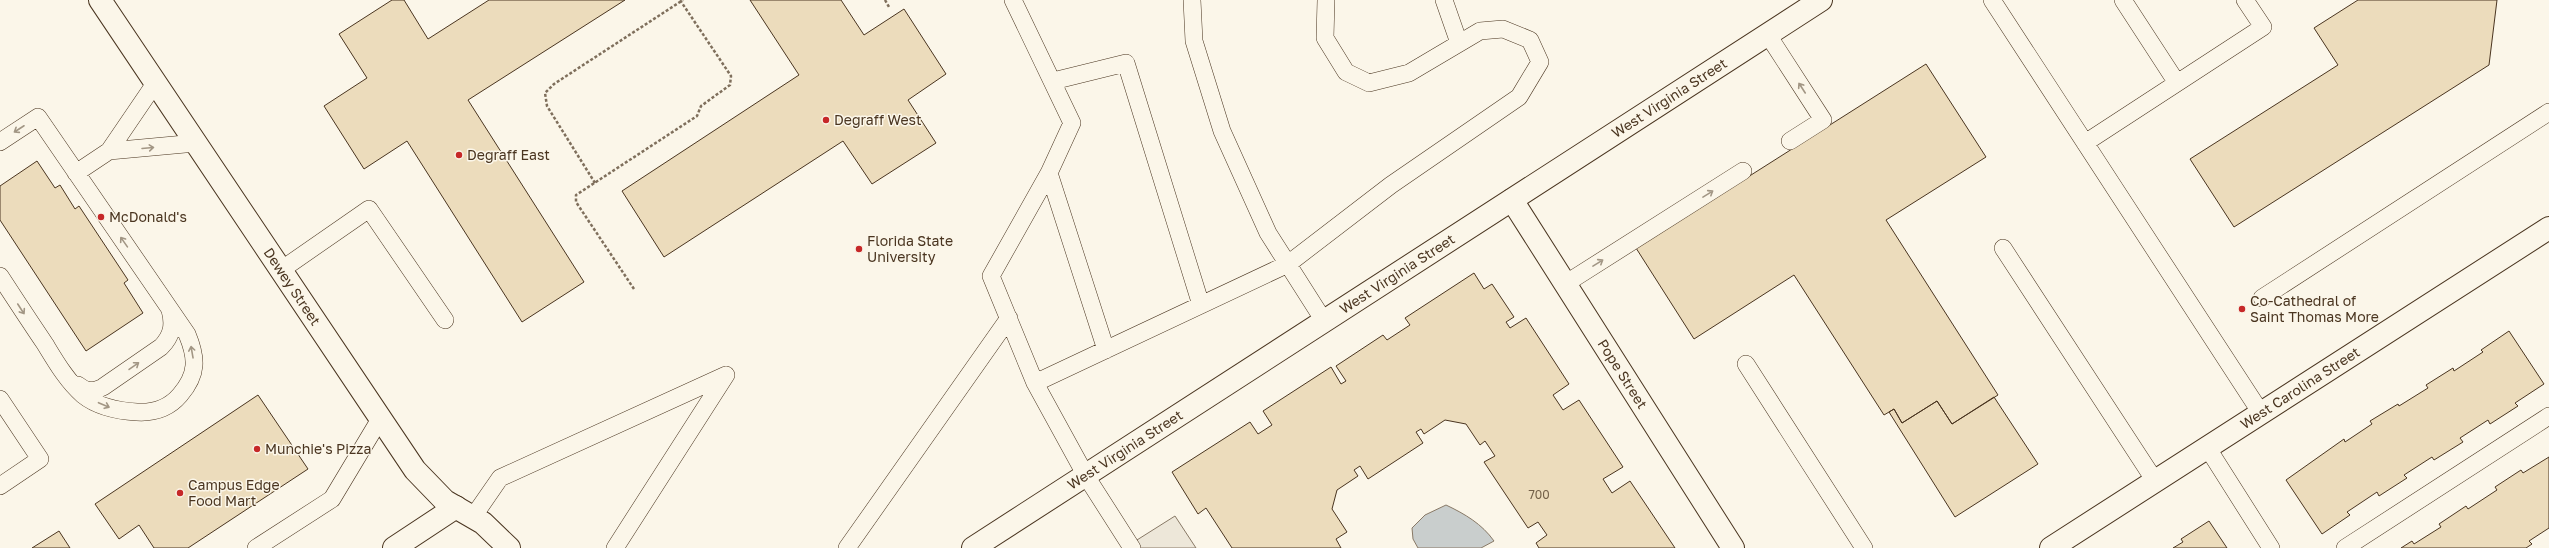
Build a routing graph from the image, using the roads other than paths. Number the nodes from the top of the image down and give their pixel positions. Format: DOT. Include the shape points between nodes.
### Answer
graph roads {
  1 [pos="100,0"];
  2 [pos="1013,0"];
  3 [pos="1192,0"];
  4 [pos="1326,0"];
  5 [pos="1444,0"];
  6 [pos="1821,0"];
  7 [pos="1992,0"];
  8 [pos="2123,0"];
  9 [pos="2245,0"];
  10 [pos="1768,34"];
  11 [pos="1459,43"];
  12 [pos="1053,81"];
  13 [pos="156,82"];
  14 [pos="2177,83"];
  15 [pos="2549,112"];
  16 [pos="1790,141"];
  17 [pos="0,142"];
  18 [pos="196,143"];
  19 [pos="2085,143"];
  20 [pos="109,151"];
  21 [pos="1743,171"];
  22 [pos="76,173"];
  23 [pos="1049,173"];
  24 [pos="1512,200"];
  25 [pos="2549,228"];
  26 [pos="2003,248"];
  27 [pos="1288,264"];
  28 [pos="281,270"];
  29 [pos="0,276"];
  30 [pos="1565,284"];
  31 [pos="2262,298"];
  32 [pos="1201,305"];
  33 [pos="170,308"];
  34 [pos="1008,318"];
  35 [pos="445,320"];
  36 [pos="1324,321"];
  37 [pos="1106,350"];
  38 [pos="1746,364"];
  39 [pos="65,376"];
  40 [pos="1035,383"];
  41 [pos="0,398"];
  42 [pos="2261,413"];
  43 [pos="2549,416"];
  44 [pos="380,419"];
  45 [pos="2207,447"];
  46 [pos="1086,476"];
  47 [pos="2156,481"];
  48 [pos="0,486"];
  49 [pos="464,512"];
  50 [pos="256,548"];
  51 [pos="394,548"];
  52 [pos="509,548"];
  53 [pos="615,548"];
  54 [pos="847,548"];
  55 [pos="973,548"];
  56 [pos="1132,548"];
  57 [pos="1733,548"];
  58 [pos="1864,548"];
  59 [pos="2051,548"];
  60 [pos="2271,548"];
  61 [pos="2345,548"];
  1 -- 13 [label="street, Dewey Street"];
  2 -- 12 [label="lane"];
  3 -- 27 [label="lane" via="1194,41 1222,131 1268,233"];
  4 -- 11 [label="lane" via="1325,38 1346,72 1369,83 1409,73"];
  5 -- 11 [label="lane"];
  6 -- 10 [label="street, West Virginia Street"];
  7 -- 19 [label="lane"];
  8 -- 14 [label="lane"];
  9 -- 14 [label="lane" via="2263,27"];
  16 -- 10 [label="lane, one-way" via="1823,120"];
  10 -- 24 [label="street, West Virginia Street"];
  11 -- 27 [label="lane" via="1480,31 1503,29 1530,40 1540,62 1519,97 1391,185"];
  12 -- 23 [label="lane" via="1072,123"];
  12 -- 32 [label="lane" via="1126,63"];
  13 -- 18 [label="street, Dewey Street"];
  13 -- 20 [label="lane"];
  14 -- 19 [label="lane"];
  15 -- 31 [label="lane"];
  22 -- 17 [label="lane, one-way" via="38,117"];
  20 -- 18 [label="lane, one-way"];
  18 -- 28 [label="street, Dewey Street"];
  19 -- 42 [label="lane"];
  20 -- 22 [label="lane"];
  30 -- 21 [label="lane, one-way"];
  33 -- 22 [label="lane, one-way"];
  23 -- 34 [label="lane" via="991,276"];
  23 -- 37 [label="lane"];
  24 -- 30 [label="street, Pope Street"];
  24 -- 36 [label="street, West Virginia Street"];
  25 -- 42 [label="street, West Carolina Street"];
  26 -- 47 [label="lane"];
  27 -- 32 [label="lane"];
  27 -- 36 [label="lane"];
  28 -- 35 [label="lane" via="369,209"];
  28 -- 44 [label="street, Dewey Street"];
  29 -- 39 [label="lane, one-way"];
  30 -- 57 [label="street, Pope Street"];
  32 -- 37 [label="lane"];
  39 -- 33 [label="lane, one-way" via="84,390 94,391 103,388 169,339 173,321"];
  39 -- 33 [label="lane, one-way" via="84,395 107,407 146,413 160,410 174,402 195,370 187,334"];
  34 -- 40 [label="lane"];
  34 -- 54 [label="lane"];
  36 -- 46 [label="street, West Virginia Street"];
  37 -- 40 [label="lane"];
  38 -- 58 [label="lane"];
  40 -- 46 [label="lane"];
  41 -- 48 [label="lane" via="40,459"];
  42 -- 45 [label="street, West Carolina Street"];
  43 -- 61 [label="lane"];
  44 -- 49 [label="street, Dewey Street" via="415,470 445,501"];
  44 -- 50 [label="lane" via="332,499"];
  45 -- 47 [label="street, West Carolina Street"];
  45 -- 60 [label="lane"];
  46 -- 55 [label="street, West Virginia Street"];
  46 -- 56 [label="lane"];
  47 -- 59 [label="street, West Carolina Street"];
  49 -- 51 [label="street"];
  49 -- 52 [label="street, Dewey Street" via="483,523"];
  49 -- 53 [label="lane" via="500,478 726,375"];
}
